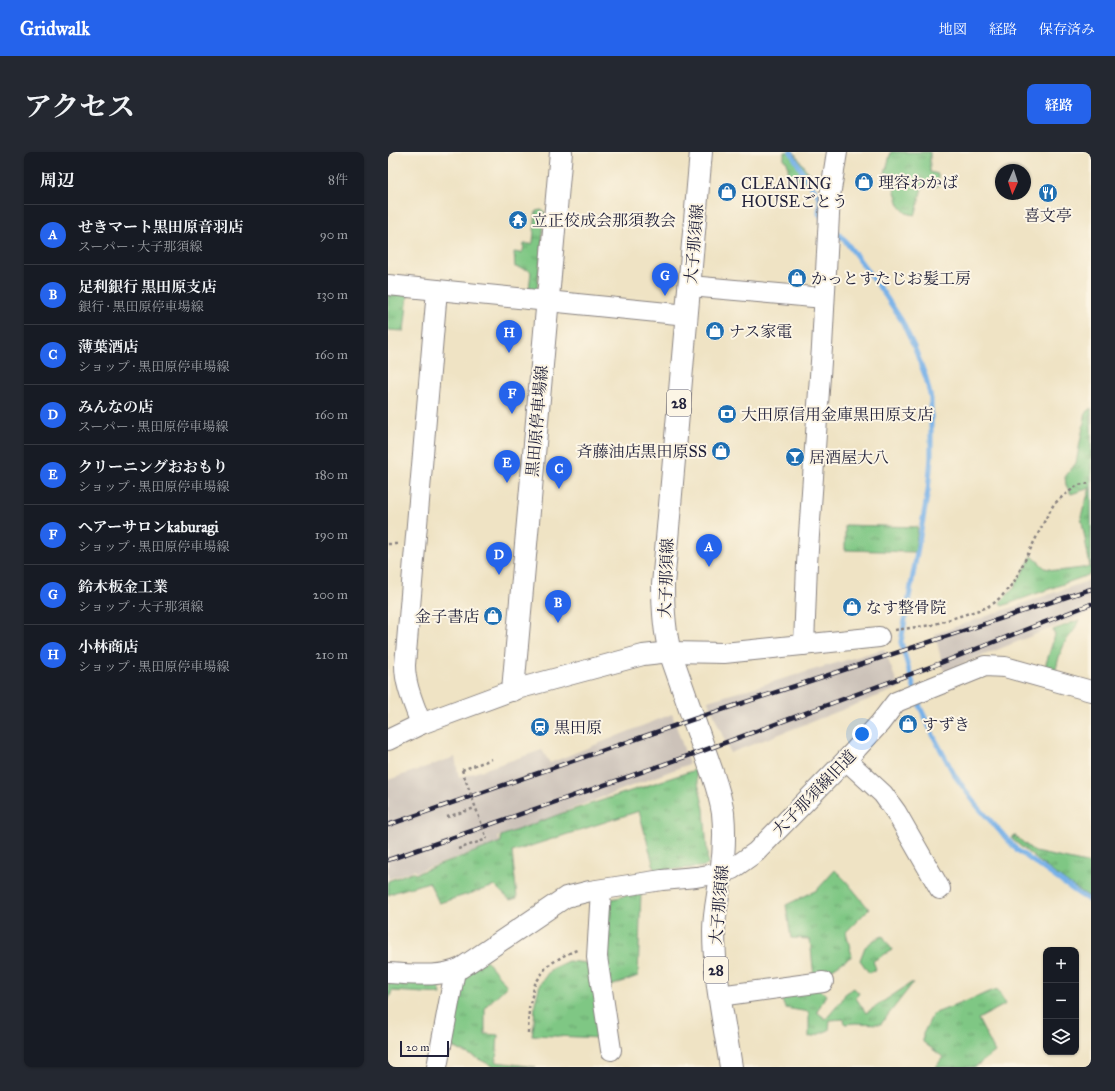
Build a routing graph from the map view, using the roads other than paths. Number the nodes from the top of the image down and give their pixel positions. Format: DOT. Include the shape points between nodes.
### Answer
graph roads {
  1 [pos="561,152"];
  2 [pos="701,152"];
  3 [pos="837,152"];
  4 [pos="388,285"];
  5 [pos="690,286"];
  6 [pos="437,290"];
  7 [pos="824,298"];
  8 [pos="548,301"];
  9 [pos="687,315"];
  10 [pos="879,636"];
  11 [pos="804,645"];
  12 [pos="670,652"];
  13 [pos="513,690"];
  14 [pos="1091,691"];
  15 [pos="421,724"];
  16 [pos="388,740"];
  17 [pos="846,760"];
  18 [pos="721,872"];
  19 [pos="940,889"];
  20 [pos="601,890"];
  21 [pos="455,971"];
  22 [pos="388,973"];
  23 [pos="823,982"];
  24 [pos="719,996"];
  25 [pos="611,1050"];
  26 [pos="437,1067"];
  27 [pos="731,1067"];
  1 -- 8 [label="main road, 黒田原停車場線"];
  2 -- 5 [label="main road, 大子那須線 / 28"];
  3 -- 7 [label="street" via="830,196"];
  4 -- 6 [label="street"];
  5 -- 7 [label="street"];
  5 -- 9 [label="main road, 大子那須線 / 28"];
  6 -- 8 [label="street"];
  6 -- 15 [label="street" via="405,665 407,686"];
  7 -- 11 [label="street"];
  8 -- 9 [label="street"];
  8 -- 13 [label="main road, 黒田原停車場線"];
  9 -- 12 [label="main road, 大子那須線 / 28" via="663,585 666,635"];
  10 -- 11 [label="street"];
  11 -- 12 [label="street" via="724,653"];
  12 -- 13 [label="street" via="643,655"];
  12 -- 18 [label="main road, 大子那須線 / 28" via="719,794 724,833"];
  13 -- 15 [label="street"];
  14 -- 17 [label="street, 大子那須線旧道" via="1005,667 985,666 901,700"];
  15 -- 16 [label="street"];
  17 -- 18 [label="street, 大子那須線旧道" via="756,852 732,869"];
  17 -- 19 [label="street" via="883,794"];
  18 -- 20 [label="street, 大子那須線旧道"];
  18 -- 24 [label="main road, 大子那須線 / 28" via="714,930"];
  20 -- 21 [label="street, 大子那須線旧道" via="566,898"];
  20 -- 25 [label="street" via="598,957"];
  21 -- 22 [label="street" via="429,975"];
  21 -- 26 [label="street"];
  23 -- 24 [label="street"];
  24 -- 27 [label="main road, 大子那須線 / 28"];
}
